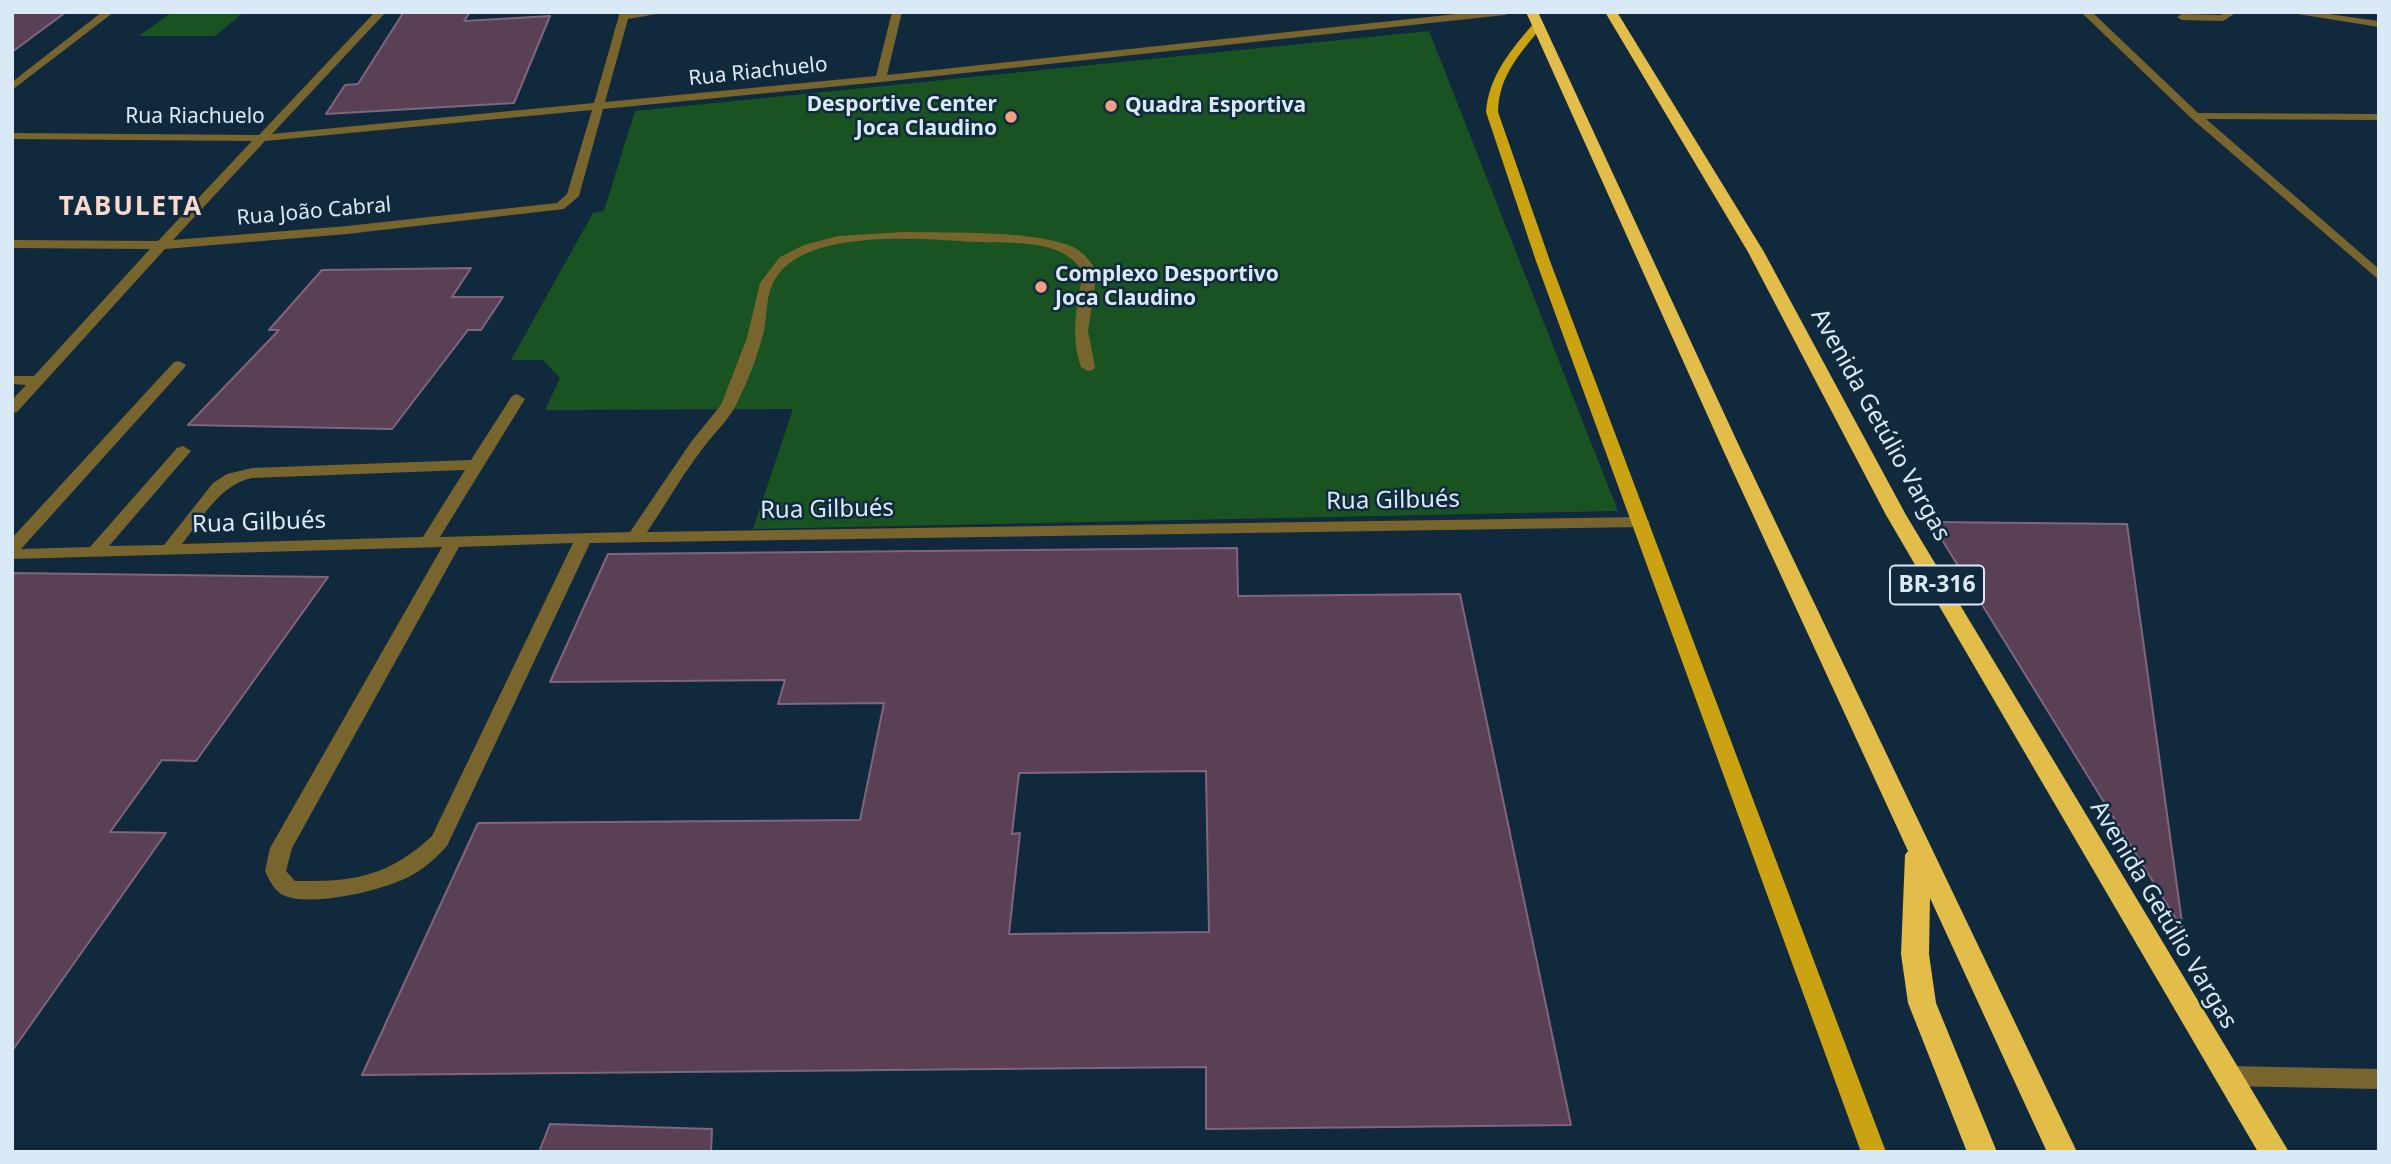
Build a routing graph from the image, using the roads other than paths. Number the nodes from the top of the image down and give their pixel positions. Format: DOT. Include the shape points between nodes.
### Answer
graph roads {
  1 [pos="109,12"];
  2 [pos="381,12"];
  3 [pos="663,12"];
  4 [pos="897,12"];
  5 [pos="1505,12"];
  6 [pos="1611,12"];
  7 [pos="2086,12"];
  8 [pos="2232,12"];
  9 [pos="2290,12"];
  10 [pos="625,14"];
  11 [pos="1444,16"];
  12 [pos="2182,17"];
  13 [pos="1535,19"];
  14 [pos="2379,24"];
  15 [pos="881,79"];
  16 [pos="12,87"];
  17 [pos="598,107"];
  18 [pos="2195,116"];
  19 [pos="2379,117"];
  20 [pos="12,136"];
  21 [pos="263,138"];
  22 [pos="12,244"];
  23 [pos="161,245"];
  24 [pos="2379,275"];
  25 [pos="179,365"];
  26 [pos="1088,367"];
  27 [pos="12,380"];
  28 [pos="39,381"];
  29 [pos="517,399"];
  30 [pos="12,409"];
  31 [pos="183,451"];
  32 [pos="476,466"];
  33 [pos="1642,522"];
  34 [pos="584,538"];
  35 [pos="635,538"];
  36 [pos="453,542"];
  37 [pos="428,543"];
  38 [pos="12,548"];
  39 [pos="168,551"];
  40 [pos="94,553"];
  41 [pos="12,554"];
  42 [pos="1918,849"];
  43 [pos="2228,1076"];
  44 [pos="2379,1079"];
  45 [pos="1874,1152"];
  46 [pos="1982,1152"];
  47 [pos="2062,1152"];
  48 [pos="2274,1152"];
  1 -- 16 [label="street"];
  2 -- 21 [label="street"];
  3 -- 10 [label="street"];
  4 -- 15 [label="street"];
  5 -- 11 [label="street, Rua Riachuelo"];
  6 -- 43 [label="highway, Avenida Getúlio Vargas / BR-316" via="1756,252 1896,515"];
  7 -- 18 [label="street"];
  8 -- 12 [label="street" via="2223,18"];
  9 -- 14 [label="street"];
  10 -- 17 [label="street"];
  11 -- 15 [label="street, Rua Riachuelo"];
  13 -- 33 [label="main road" via="1493,89 1492,112"];
  13 -- 42 [label="highway"];
  15 -- 17 [label="street, Rua Riachuelo"];
  17 -- 21 [label="street, Rua Riachuelo"];
  17 -- 23 [label="street, Rua João Cabral" via="573,195 564,204"];
  18 -- 19 [label="street"];
  18 -- 24 [label="street"];
  20 -- 21 [label="street, Rua Riachuelo"];
  21 -- 23 [label="street"];
  22 -- 23 [label="street, Rua João Cabral"];
  23 -- 28 [label="street"];
  25 -- 38 [label="street"];
  26 -- 35 [label="street" via="1080,349 1079,330 1090,272 1081,257 1070,251 1040,242 895,234 850,237 817,246 790,257 768,277 756,332 731,402"];
  27 -- 28 [label="street"];
  28 -- 30 [label="street"];
  29 -- 32 [label="street"];
  31 -- 40 [label="street"];
  32 -- 37 [label="street"];
  32 -- 39 [label="street" via="233,477 219,486"];
  33 -- 35 [label="street, Rua Gilbués"];
  33 -- 45 [label="main road"];
  34 -- 35 [label="street, Rua Gilbués"];
  34 -- 36 [label="street, Rua Gilbués"];
  34 -- 36 [label="street" via="440,841 424,858 383,881 358,888 290,889 276,877 274,866 281,848"];
  36 -- 37 [label="street, Rua Gilbués"];
  37 -- 39 [label="street, Rua Gilbués"];
  39 -- 40 [label="street, Rua Gilbués"];
  40 -- 41 [label="street, Rua Gilbués"];
  42 -- 46 [label="highway" via="1915,954 1923,1003"];
  42 -- 47 [label="highway"];
  43 -- 44 [label="street"];
  43 -- 48 [label="highway, Avenida Getúlio Vargas / BR-316"];
}
